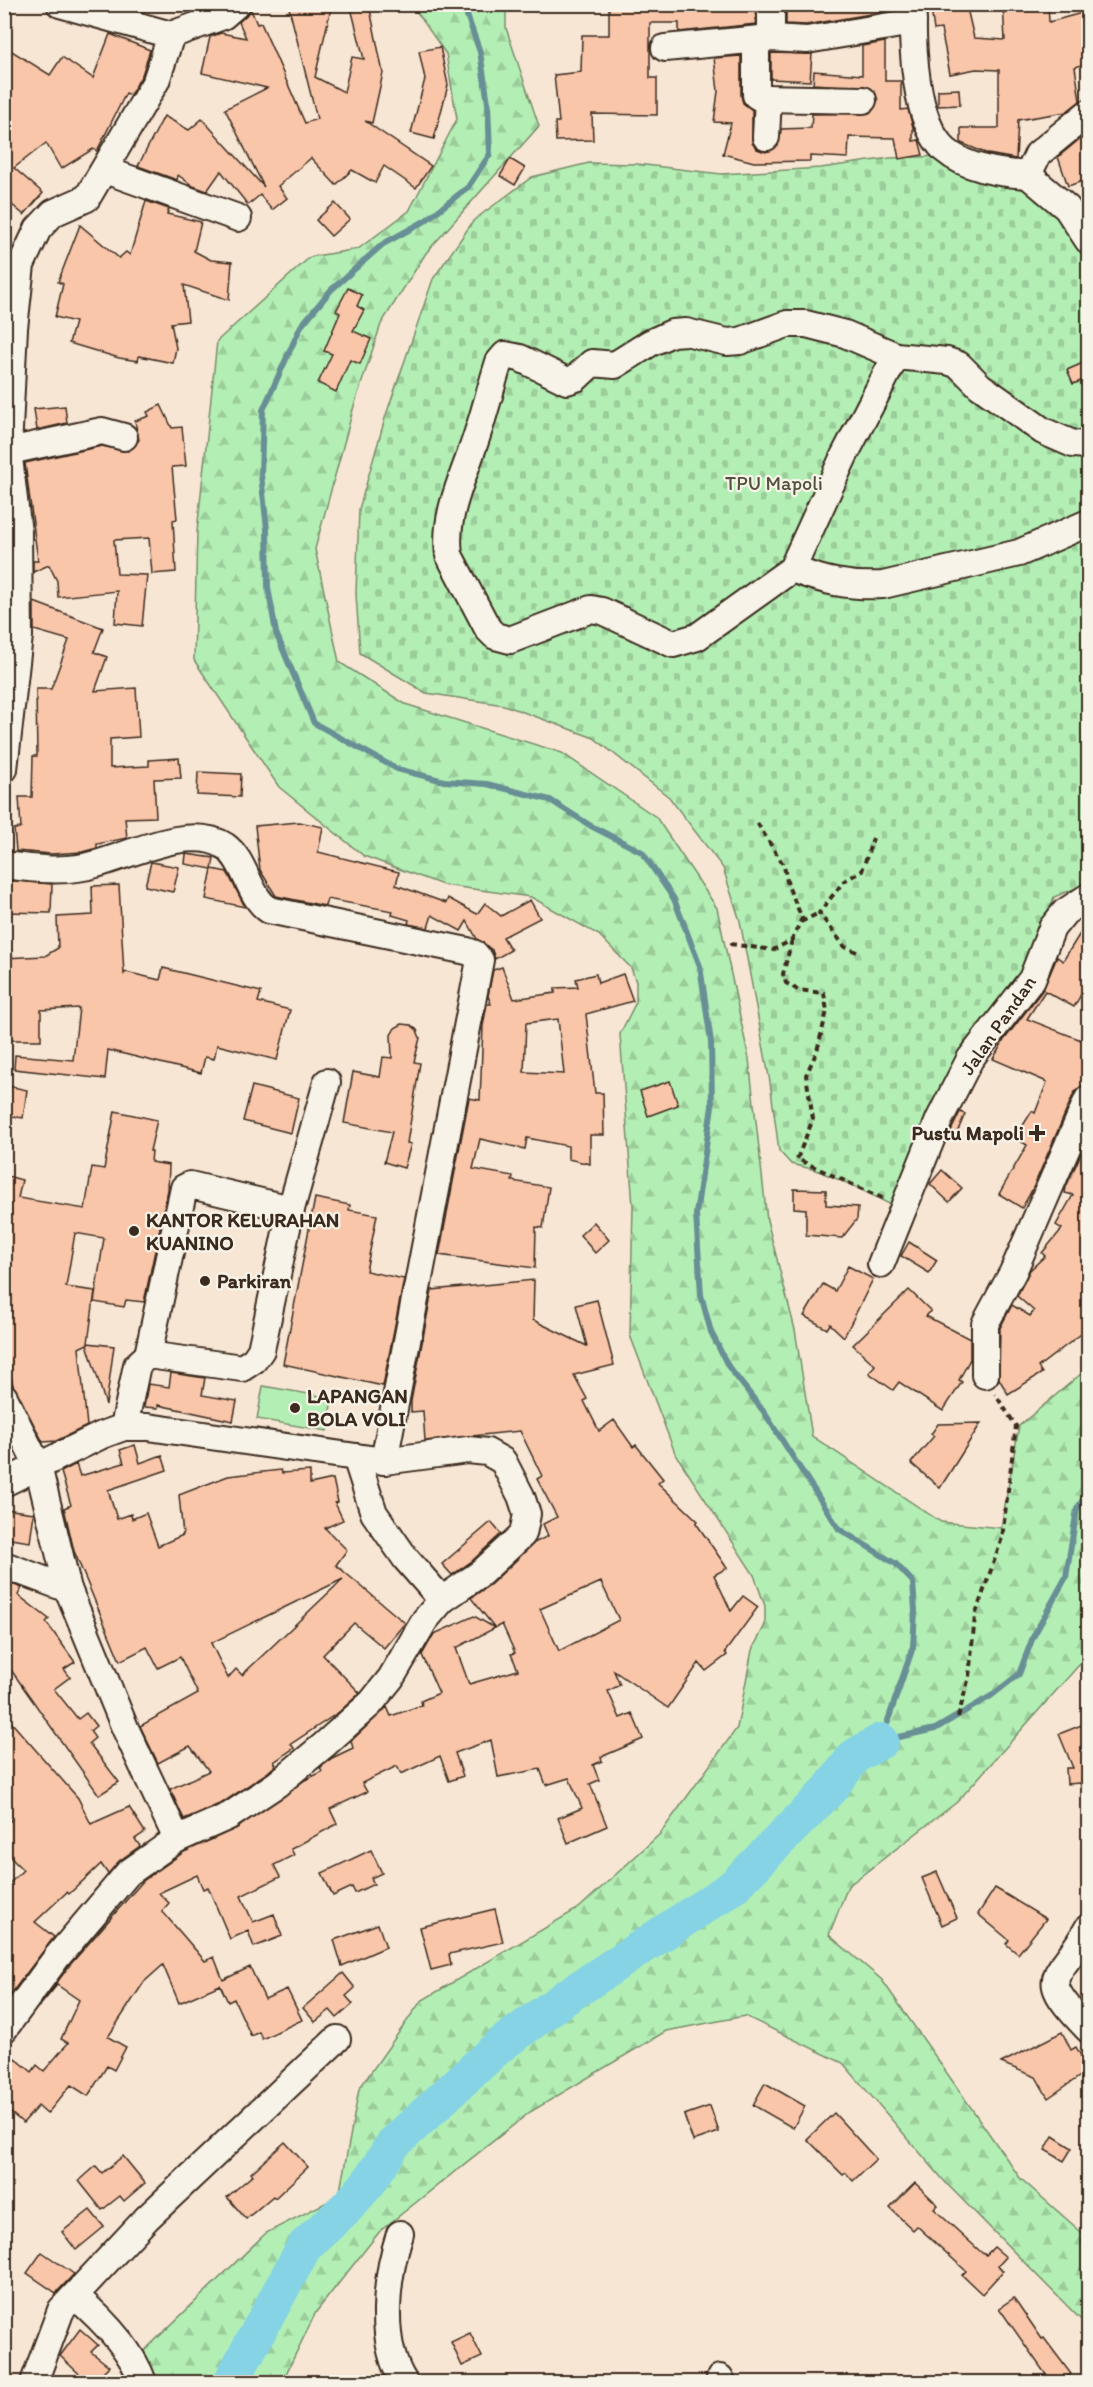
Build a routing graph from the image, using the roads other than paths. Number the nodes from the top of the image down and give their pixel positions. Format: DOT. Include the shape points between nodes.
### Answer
graph roads {
  1 [pos="60,4"];
  2 [pos="237,4"];
  3 [pos="771,4"];
  4 [pos="913,13"];
  5 [pos="171,35"];
  6 [pos="763,39"];
  7 [pos="665,48"];
  8 [pos="768,98"];
  9 [pos="863,100"];
  10 [pos="1089,113"];
  11 [pos="766,137"];
  12 [pos="105,170"];
  13 [pos="1028,175"];
  14 [pos="238,218"];
  15 [pos="1089,240"];
  16 [pos="9,327"];
  17 [pos="896,356"];
  18 [pos="124,437"];
  19 [pos="1089,446"];
  20 [pos="7,451"];
  21 [pos="1089,524"];
  22 [pos="792,569"];
  23 [pos="4,769"];
  24 [pos="4,865"];
  25 [pos="1089,897"];
  26 [pos="327,1082"];
  27 [pos="1089,1099"];
  28 [pos="291,1209"];
  29 [pos="881,1264"];
  30 [pos="148,1355"];
  31 [pos="985,1375"];
  32 [pos="4,1397"];
  33 [pos="124,1427"];
  34 [pos="356,1457"];
  35 [pos="384,1461"];
  36 [pos="38,1466"];
  37 [pos="4,1483"];
  38 [pos="4,1565"];
  39 [pos="68,1589"];
  40 [pos="442,1600"];
  41 [pos="177,1839"];
  42 [pos="1089,1928"];
  43 [pos="4,2029"];
  44 [pos="1089,2029"];
  45 [pos="337,2039"];
  46 [pos="400,2234"];
  47 [pos="75,2296"];
  48 [pos="34,2382"];
  49 [pos="143,2382"];
  50 [pos="404,2382"];
  1 -- 5 [label="street"];
  2 -- 5 [label="street" via="223,16"];
  3 -- 6 [label="street"];
  4 -- 6 [label="street" via="807,40"];
  4 -- 13 [label="street" via="921,102 933,134 945,149 966,163"];
  5 -- 12 [label="street" via="156,81"];
  6 -- 7 [label="street"];
  6 -- 8 [label="street" via="756,95"];
  8 -- 9 [label="street"];
  8 -- 11 [label="street"];
  10 -- 13 [label="street" via="1038,154"];
  12 -- 14 [label="street"];
  12 -- 16 [label="street" via="87,198 53,213 29,244"];
  13 -- 15 [label="street" via="1067,208"];
  16 -- 20 [label="street"];
  17 -- 19 [label="street" via="959,365 980,386 1043,430 1074,444"];
  17 -- 22 [label="street"];
  17 -- 22 [label="street" via="845,334 806,324 787,324 740,341 672,333 623,361 592,363 567,381 511,356 505,355 499,362 459,483 447,543 449,555 495,636 510,640 591,609 673,644 682,644 698,637"];
  18 -- 20 [label="street" via="102,431"];
  20 -- 23 [label="street" via="18,533 19,636"];
  21 -- 22 [label="street" via="1019,553 883,585 827,583"];
  24 -- 35 [label="street" via="40,870 95,865 156,845 208,840 225,847 238,861 261,903 269,910 467,951 480,960"];
  25 -- 29 [label="street, Jalan Pandan" via="1065,912 1052,928 1032,979 970,1059 939,1120"];
  26 -- 28 [label="street"];
  27 -- 31 [label="street" via="1013,1272 985,1324"];
  28 -- 30 [label="street" via="261,1350 254,1360 242,1368"];
  28 -- 30 [label="street" via="190,1185 184,1188"];
  30 -- 33 [label="street" via="137,1365"];
  32 -- 36 [label="street"];
  33 -- 34 [label="street" via="148,1427"];
  33 -- 36 [label="street"];
  34 -- 35 [label="street"];
  34 -- 40 [label="street" via="374,1513 406,1559"];
  35 -- 40 [label="street" via="468,1450 487,1452 503,1461 521,1496 527,1514 523,1534 481,1573"];
  36 -- 37 [label="street"];
  36 -- 39 [label="street"];
  38 -- 39 [label="street"];
  39 -- 41 [label="street" via="125,1728"];
  40 -- 41 [label="street" via="371,1703 277,1784 229,1816"];
  41 -- 43 [label="street" via="128,1873 57,1957"];
  42 -- 44 [label="street" via="1054,1981 1057,1992"];
  45 -- 47 [label="street" via="147,2218"];
  46 -- 50 [label="street" via="391,2260 388,2330"];
  47 -- 48 [label="street" via="55,2321"];
  47 -- 49 [label="street" via="96,2313 127,2351"];
}
